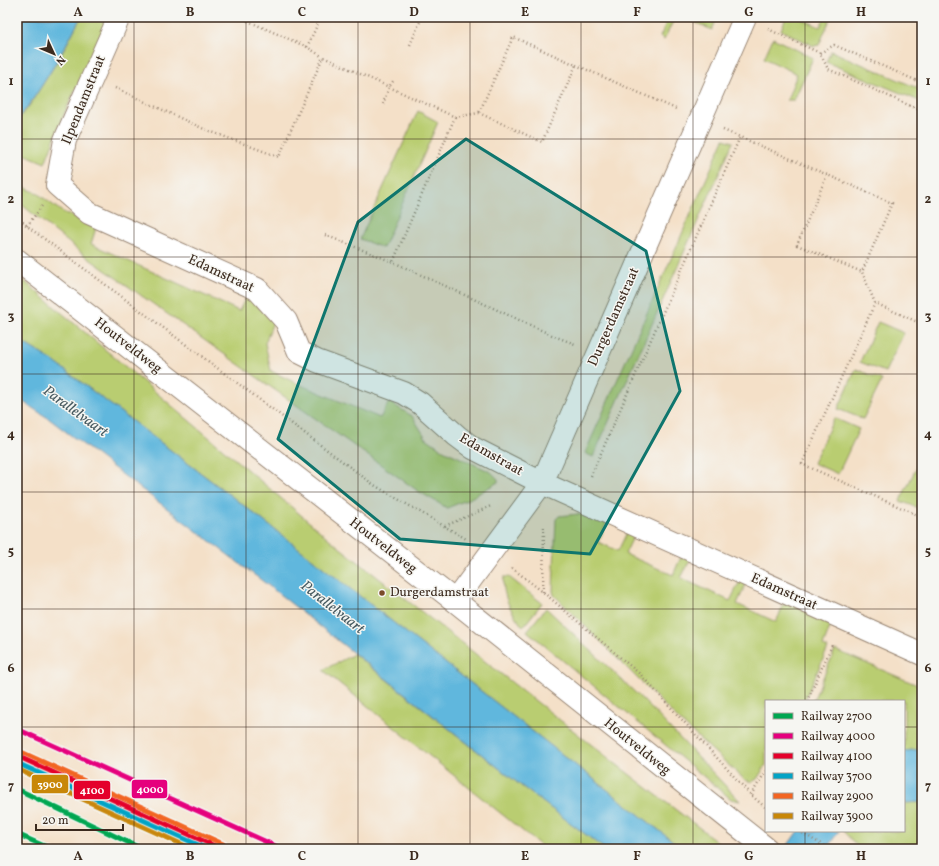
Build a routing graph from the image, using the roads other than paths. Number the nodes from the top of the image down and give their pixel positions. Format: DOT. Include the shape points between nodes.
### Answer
graph roads {
  1 [pos="119,17"];
  2 [pos="744,18"];
  3 [pos="57,185"];
  4 [pos="17,260"];
  5 [pos="542,483"];
  6 [pos="455,601"];
  7 [pos="922,654"];
  8 [pos="762,846"];
  1 -- 3 [label="street, Ilpendamstraat" via="65,140"];
  2 -- 5 [label="street, Durgerdamstraat"];
  3 -- 5 [label="street, Edamstraat" via="88,213 257,289 286,321 298,352 404,393 420,403 473,448"];
  4 -- 6 [label="street, Houtveldweg"];
  5 -- 6 [label="street, Durgerdamstraat"];
  5 -- 7 [label="street, Edamstraat"];
  6 -- 8 [label="street, Houtveldweg"];
}
